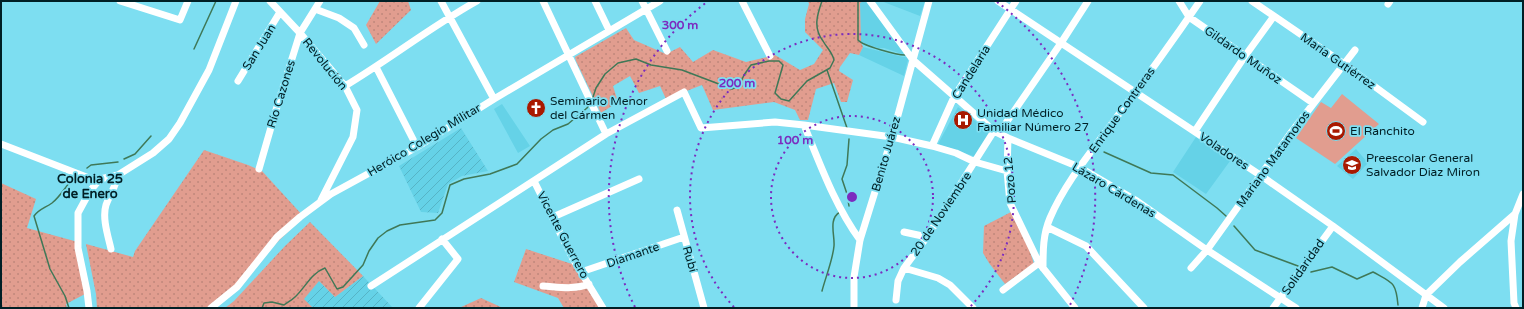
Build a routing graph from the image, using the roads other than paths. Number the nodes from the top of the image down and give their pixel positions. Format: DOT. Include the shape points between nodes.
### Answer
graph roads {
  1 [pos="120,1"];
  2 [pos="188,1"];
  3 [pos="236,1"];
  4 [pos="270,1"];
  5 [pos="320,1"];
  6 [pos="441,1"];
  7 [pos="478,1"];
  8 [pos="543,1"];
  9 [pos="594,1"];
  10 [pos="642,1"];
  11 [pos="660,1"];
  12 [pos="742,1"];
  13 [pos="870,1"];
  14 [pos="929,1"];
  15 [pos="998,1"];
  16 [pos="1016,1"];
  17 [pos="1088,1"];
  18 [pos="1179,1"];
  19 [pos="1200,1"];
  20 [pos="1252,1"];
  21 [pos="138,4"];
  22 [pos="314,9"];
  23 [pos="646,9"];
  24 [pos="1010,9"];
  25 [pos="280,12"];
  26 [pos="450,16"];
  27 [pos="1274,16"];
  28 [pos="1189,17"];
  29 [pos="609,30"];
  30 [pos="300,33"];
  31 [pos="1061,43"];
  32 [pos="364,45"];
  33 [pos="1355,50"];
  34 [pos="668,51"];
  35 [pos="568,55"];
  36 [pos="770,56"];
  37 [pos="1245,56"];
  38 [pos="914,60"];
  39 [pos="1344,64"];
  40 [pos="376,67"];
  41 [pos="238,81"];
  42 [pos="345,86"];
  43 [pos="1136,91"];
  44 [pos="954,97"];
  45 [pos="494,99"];
  46 [pos="1313,103"];
  47 [pos="1422,122"];
  48 [pos="804,125"];
  49 [pos="1194,131"];
  50 [pos="997,132"];
  51 [pos="606,134"];
  52 [pos="892,138"];
  53 [pos="1008,138"];
  54 [pos="1,144"];
  55 [pos="932,146"];
  56 [pos="417,147"];
  57 [pos="975,162"];
  58 [pos="1079,168"];
  59 [pos="259,169"];
  60 [pos="1007,171"];
  61 [pos="118,175"];
  62 [pos="1260,175"];
  63 [pos="100,179"];
  64 [pos="639,179"];
  65 [pos="534,181"];
  66 [pos="1523,194"];
  67 [pos="320,202"];
  68 [pos="677,210"];
  69 [pos="1515,214"];
  70 [pos="553,217"];
  71 [pos="1332,226"];
  72 [pos="1047,227"];
  73 [pos="904,232"];
  74 [pos="684,237"];
  75 [pos="927,237"];
  76 [pos="442,239"];
  77 [pos="860,240"];
  78 [pos="111,249"];
  79 [pos="1207,250"];
  80 [pos="1041,266"];
  81 [pos="904,268"];
  82 [pos="1191,268"];
  83 [pos="581,272"];
  84 [pos="589,284"];
  85 [pos="371,286"];
  86 [pos="544,286"];
  87 [pos="1003,290"];
  88 [pos="1426,295"];
  89 [pos="1281,299"];
  90 [pos="896,300"];
  91 [pos="89,308"];
  92 [pos="212,308"];
  93 [pos="419,308"];
  94 [pos="604,308"];
  95 [pos="704,308"];
  96 [pos="854,308"];
  97 [pos="973,308"];
  98 [pos="1075,308"];
  99 [pos="1144,308"];
  100 [pos="1273,308"];
  101 [pos="1296,308"];
  102 [pos="1422,308"];
  103 [pos="1444,308"];
  104 [pos="1516,308"];
  1 -- 21 [label="street"];
  2 -- 21 [label="street" via="180,20"];
  3 -- 61 [label="street" via="209,70 180,123 169,139 153,153"];
  4 -- 25 [label="street, Revolución"];
  5 -- 22 [label="street, Río Cazones"];
  6 -- 26 [label="street"];
  7 -- 26 [label="street"];
  8 -- 35 [label="street"];
  9 -- 29 [label="street"];
  10 -- 23 [label="street"];
  11 -- 23 [label="street, Heróico Colegio Militar"];
  12 -- 36 [label="street"];
  13 -- 38 [label="street, Lázaro Cárdenas"];
  14 -- 38 [label="street, Benito Juárez"];
  15 -- 24 [label="street, Voladores"];
  16 -- 24 [label="street, Candelaria"];
  17 -- 31 [label="street, 20 de Noviembre"];
  18 -- 28 [label="street, Gildardo Muñoz"];
  19 -- 28 [label="street, Enrique Contreras"];
  20 -- 27 [label="street, María Gutiérrez"];
  22 -- 30 [label="street, Río Cazones"];
  22 -- 32 [label="street" via="339,18 354,28"];
  23 -- 29 [label="street, Heróico Colegio Militar"];
  23 -- 34 [label="street"];
  24 -- 31 [label="street, Voladores"];
  24 -- 44 [label="street, Candelaria"];
  25 -- 30 [label="street, Revolución"];
  25 -- 41 [label="street, San Juan"];
  26 -- 40 [label="street"];
  26 -- 45 [label="street"];
  27 -- 37 [label="street"];
  27 -- 39 [label="street, María Gutiérrez"];
  28 -- 37 [label="street, Gildardo Muñoz"];
  28 -- 43 [label="street, Enrique Contreras"];
  29 -- 35 [label="street, Heróico Colegio Militar"];
  30 -- 42 [label="street, Revolución"];
  30 -- 59 [label="street, Río Cazones"];
  31 -- 43 [label="street, Voladores"];
  31 -- 50 [label="street, 20 de Noviembre"];
  33 -- 39 [label="street, Mariano Matamoros"];
  35 -- 45 [label="street, Heróico Colegio Militar"];
  35 -- 51 [label="street"];
  37 -- 46 [label="street, Gildardo Muñoz"];
  37 -- 49 [label="street"];
  38 -- 44 [label="street, Lázaro Cárdenas"];
  38 -- 52 [label="street, Benito Juárez"];
  39 -- 46 [label="street, Mariano Matamoros"];
  39 -- 47 [label="street, María Gutiérrez"];
  40 -- 42 [label="street"];
  40 -- 56 [label="street"];
  42 -- 67 [label="street, Revolución" via="357,110 353,137"];
  43 -- 49 [label="street, Voladores"];
  43 -- 58 [label="street, Enrique Contreras"];
  44 -- 50 [label="street, Lázaro Cárdenas"];
  44 -- 55 [label="street, Candelaria"];
  45 -- 56 [label="street, Heróico Colegio Militar"];
  46 -- 62 [label="street, Mariano Matamoros"];
  48 -- 51 [label="street" via="775,122 701,128 684,92"];
  48 -- 52 [label="street"];
  48 -- 77 [label="street" via="849,224"];
  49 -- 62 [label="street, Voladores"];
  50 -- 53 [label="street, Lázaro Cárdenas"];
  50 -- 57 [label="street, 20 de Noviembre"];
  51 -- 65 [label="street"];
  52 -- 55 [label="street"];
  52 -- 77 [label="street, Benito Juárez"];
  53 -- 58 [label="street, Lázaro Cárdenas"];
  53 -- 60 [label="street, Pozo 12"];
  54 -- 63 [label="street" via="89,178"];
  55 -- 57 [label="street"];
  56 -- 67 [label="street, Heróico Colegio Militar"];
  57 -- 60 [label="street"];
  57 -- 75 [label="street, 20 de Noviembre"];
  58 -- 72 [label="street, Enrique Contreras" via="1053,211"];
  58 -- 79 [label="street, Lázaro Cárdenas" via="1137,201"];
  60 -- 80 [label="street, Pozo 12" via="1010,203"];
  61 -- 63 [label="street"];
  61 -- 78 [label="street" via="106,204"];
  62 -- 71 [label="street, Voladores"];
  62 -- 79 [label="street, Mariano Matamoros"];
  63 -- 91 [label="street" via="78,213 78,248"];
  64 -- 70 [label="street"];
  65 -- 70 [label="street, Vicente Guerrero"];
  65 -- 76 [label="street"];
  66 -- 69 [label="street"];
  67 -- 92 [label="street, Heróico Colegio Militar" via="277,237 237,287"];
  68 -- 74 [label="street, Rubí"];
  69 -- 88 [label="street"];
  69 -- 104 [label="street" via="1511,242"];
  70 -- 83 [label="street, Vicente Guerrero"];
  71 -- 88 [label="street, Voladores"];
  71 -- 89 [label="street, Solidaridad"];
  72 -- 80 [label="street, Enrique Contreras"];
  72 -- 99 [label="street" via="1086,246"];
  73 -- 75 [label="street"];
  74 -- 83 [label="street, Diamante"];
  74 -- 95 [label="street, Rubí"];
  75 -- 81 [label="street, 20 de Noviembre"];
  76 -- 85 [label="street"];
  76 -- 93 [label="street" via="458,259"];
  77 -- 96 [label="street, Benito Juárez" via="854,277"];
  79 -- 82 [label="street, Mariano Matamoros"];
  79 -- 89 [label="street, Lázaro Cárdenas"];
  80 -- 87 [label="street"];
  80 -- 98 [label="street, Pozo 12"];
  81 -- 90 [label="street, 20 de Noviembre" via="898,281"];
  81 -- 97 [label="street" via="938,278 950,285"];
  83 -- 84 [label="street, Vicente Guerrero"];
  84 -- 86 [label="street" via="566,288"];
  84 -- 94 [label="street, Vicente Guerrero"];
  88 -- 102 [label="street"];
  88 -- 103 [label="street, Voladores"];
  89 -- 100 [label="street, Solidaridad"];
  89 -- 101 [label="street, Lázaro Cárdenas"];
}
